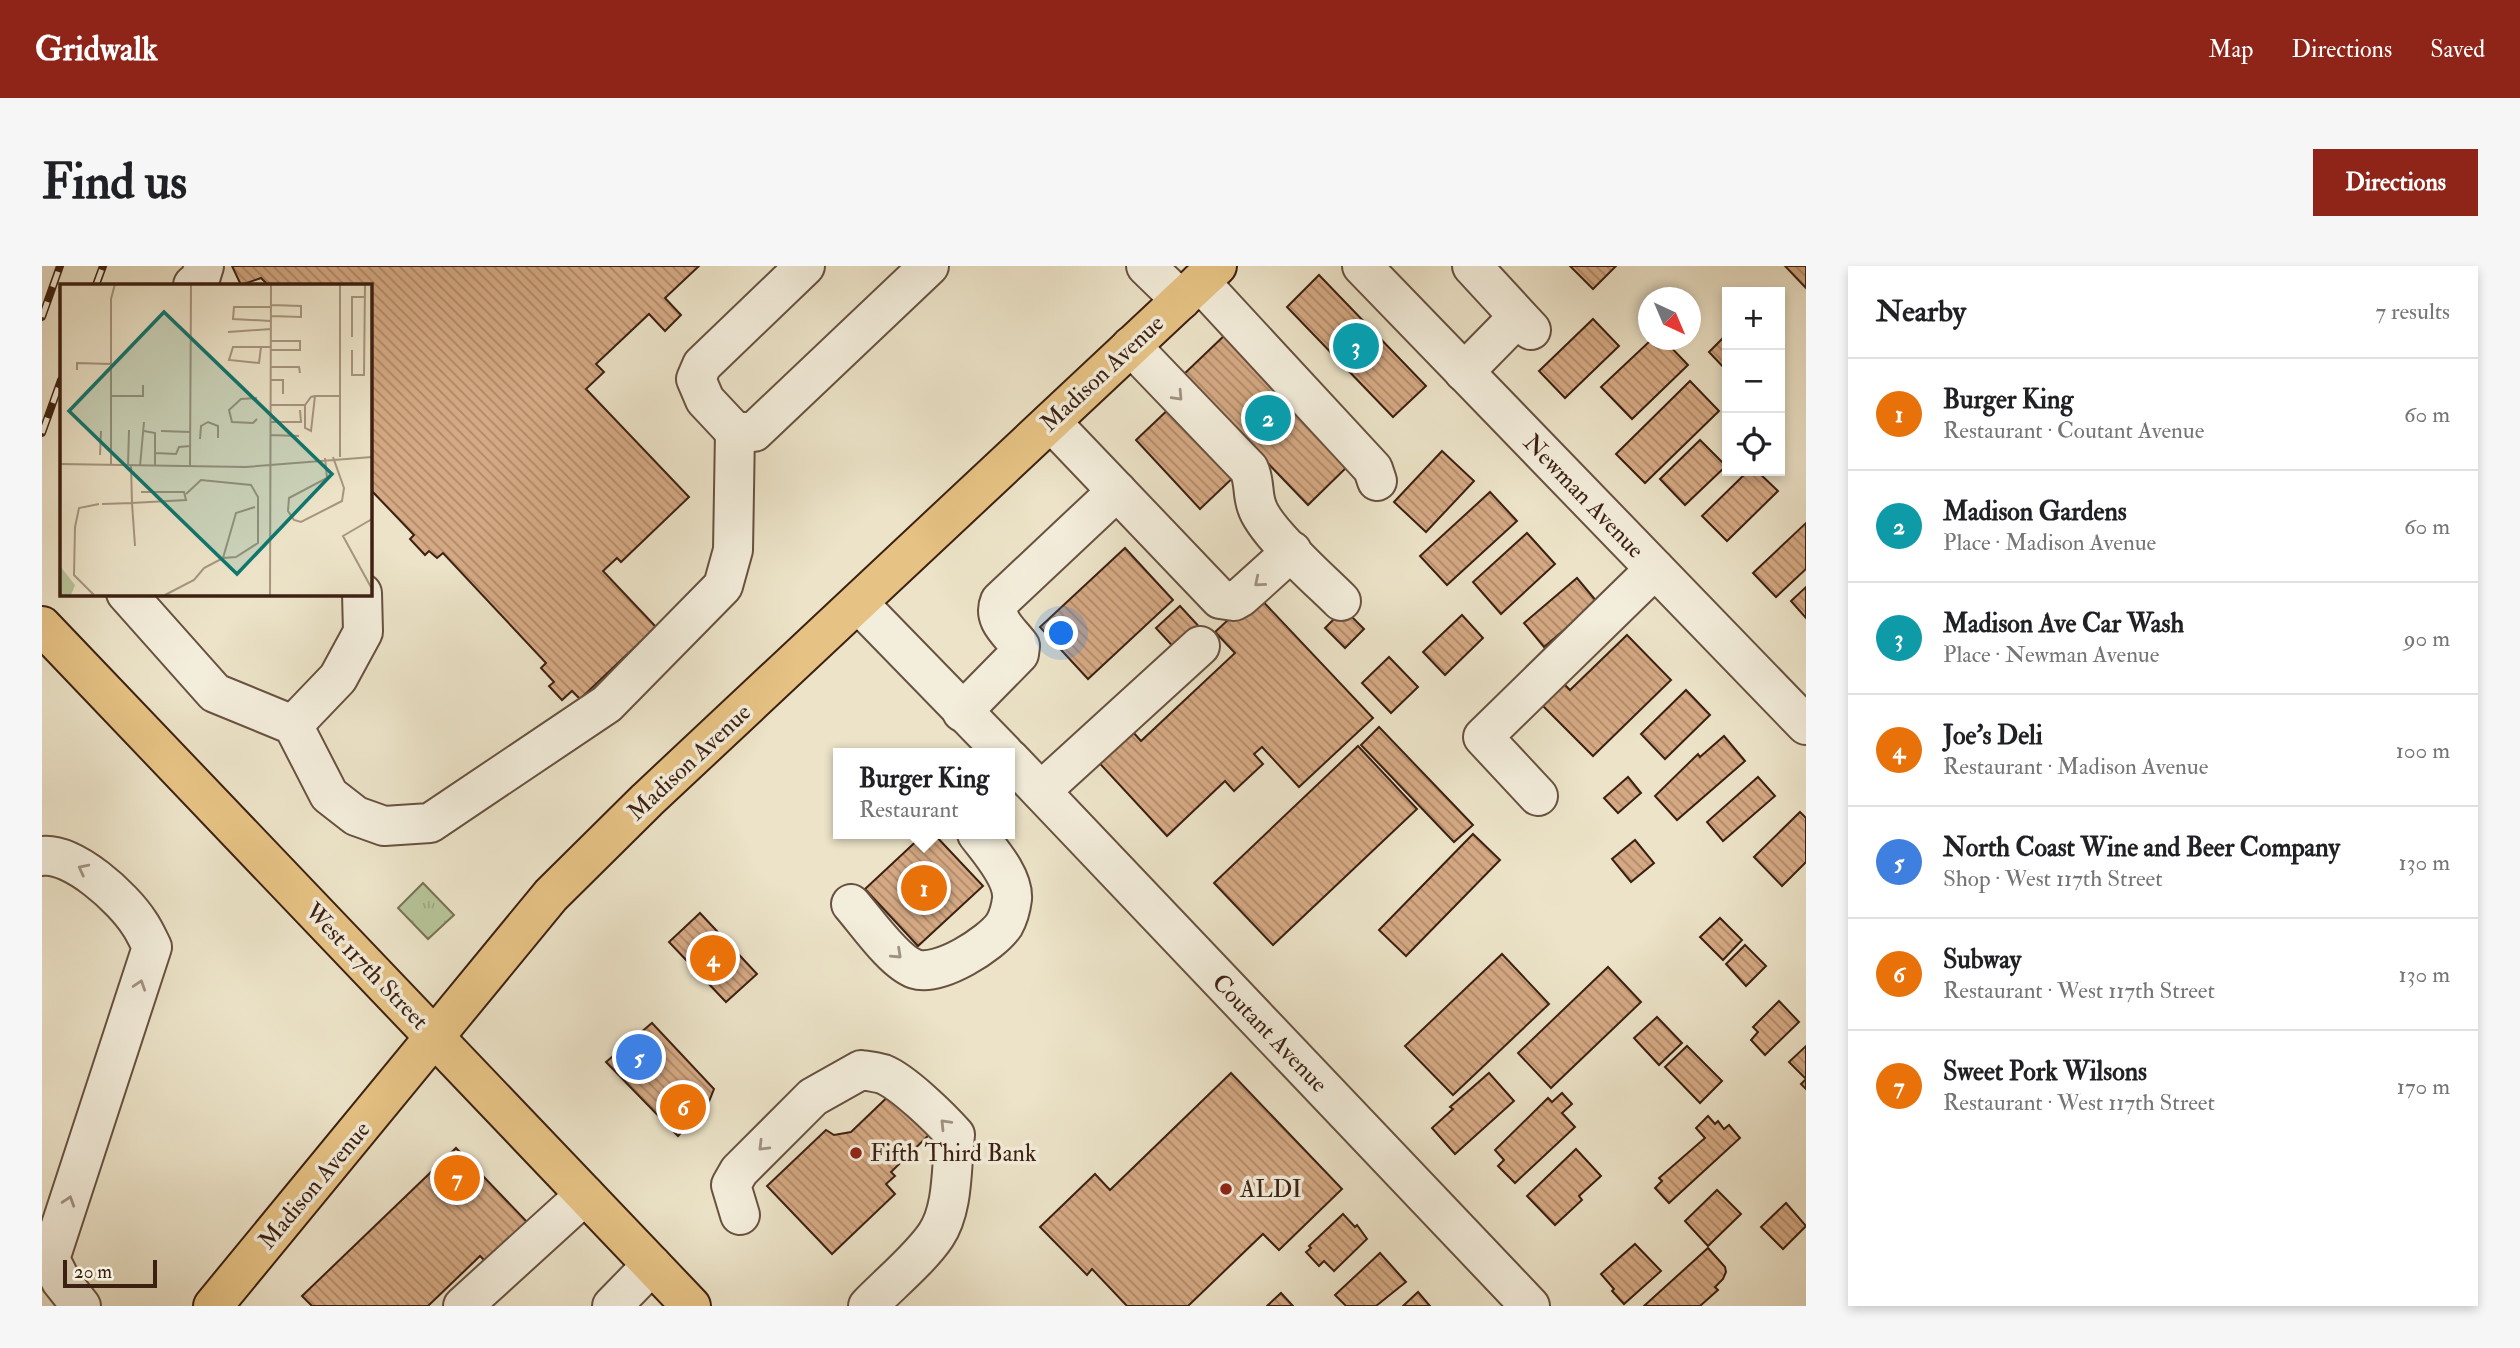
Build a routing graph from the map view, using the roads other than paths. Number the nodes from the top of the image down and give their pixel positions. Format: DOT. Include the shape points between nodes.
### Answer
graph roads {
  1 [pos="805,266"];
  2 [pos="929,266"];
  3 [pos="1146,266"];
  4 [pos="1362,266"];
  5 [pos="1472,266"];
  6 [pos="1199,282"];
  7 [pos="1131,346"];
  8 [pos="1464,372"];
  9 [pos="1051,422"];
  10 [pos="735,432"];
  11 [pos="1377,481"];
  12 [pos="1117,491"];
  13 [pos="1293,551"];
  14 [pos="1655,569"];
  15 [pos="127,595"];
  16 [pos="362,595"];
  17 [pos="1341,601"];
  18 [pos="858,603"];
  19 [pos="42,626"];
  20 [pos="1200,646"];
  21 [pos="962,712"];
  22 [pos="293,725"];
  23 [pos="1806,725"];
  24 [pos="999,748"];
  25 [pos="1015,765"];
  26 [pos="1041,791"];
  27 [pos="1538,796"];
  28 [pos="980,839"];
  29 [pos="42,856"];
  30 [pos="851,904"];
  31 [pos="436,1038"];
  32 [pos="585,1195"];
  33 [pos="740,1215"];
  34 [pos="50,1259"];
  35 [pos="652,1265"];
  36 [pos="51,1306"];
  37 [pos="81,1306"];
  38 [pos="214,1306"];
  39 [pos="463,1306"];
  40 [pos="612,1306"];
  41 [pos="691,1306"];
  42 [pos="868,1306"];
  43 [pos="1530,1306"];
  1 -- 10 [label="street" via="702,365 696,379 705,400"];
  2 -- 10 [label="street" via="754,432"];
  3 -- 6 [label="street"];
  4 -- 8 [label="street, Newman Avenue"];
  5 -- 8 [label="street" via="1525,323"];
  6 -- 7 [label="main road, Madison Avenue"];
  6 -- 11 [label="street" via="1373,469"];
  7 -- 9 [label="main road, Madison Avenue"];
  7 -- 13 [label="street, one-way" via="1249,469 1256,506"];
  8 -- 14 [label="street, Newman Avenue"];
  9 -- 12 [label="street"];
  9 -- 18 [label="main road, Madison Avenue"];
  10 -- 22 [label="street" via="733,550 723,586 607,704 430,823 384,826 356,816 328,795"];
  13 -- 12 [label="street, one-way" via="1241,597 1226,602"];
  12 -- 21 [label="street" via="1000,601 998,617 1020,646 1019,654"];
  13 -- 17 [label="street"];
  14 -- 23 [label="street, Newman Avenue"];
  14 -- 27 [label="street" via="1483,737"];
  15 -- 22 [label="street" via="215,693"];
  16 -- 22 [label="street" via="363,632 338,678"];
  18 -- 21 [label="street"];
  18 -- 31 [label="main road, Madison Avenue" via="551,895"];
  19 -- 31 [label="main road, West 117th Street"];
  20 -- 26 [label="street"];
  21 -- 24 [label="street"];
  25 -- 26 [label="street, Coutant Avenue"];
  26 -- 43 [label="street, Coutant Avenue"];
  30 -- 28 [label="street, one-way" via="898,957 915,969 932,970 971,952 1003,925 1012,897 1009,881"];
  34 -- 29 [label="street, one-way" via="152,947 139,921 93,874 52,854"];
  31 -- 32 [label="main road, West 117th Street"];
  31 -- 38 [label="main road, Madison Avenue"];
  32 -- 35 [label="main road, West 117th Street"];
  32 -- 39 [label="street"];
  42 -- 33 [label="street, one-way" via="936,1235 948,1200 955,1135 897,1083 883,1074 861,1070 813,1097 738,1171 731,1185"];
  34 -- 36 [label="street"];
  34 -- 37 [label="street"];
  35 -- 40 [label="street"];
  35 -- 41 [label="main road, West 117th Street"];
}
